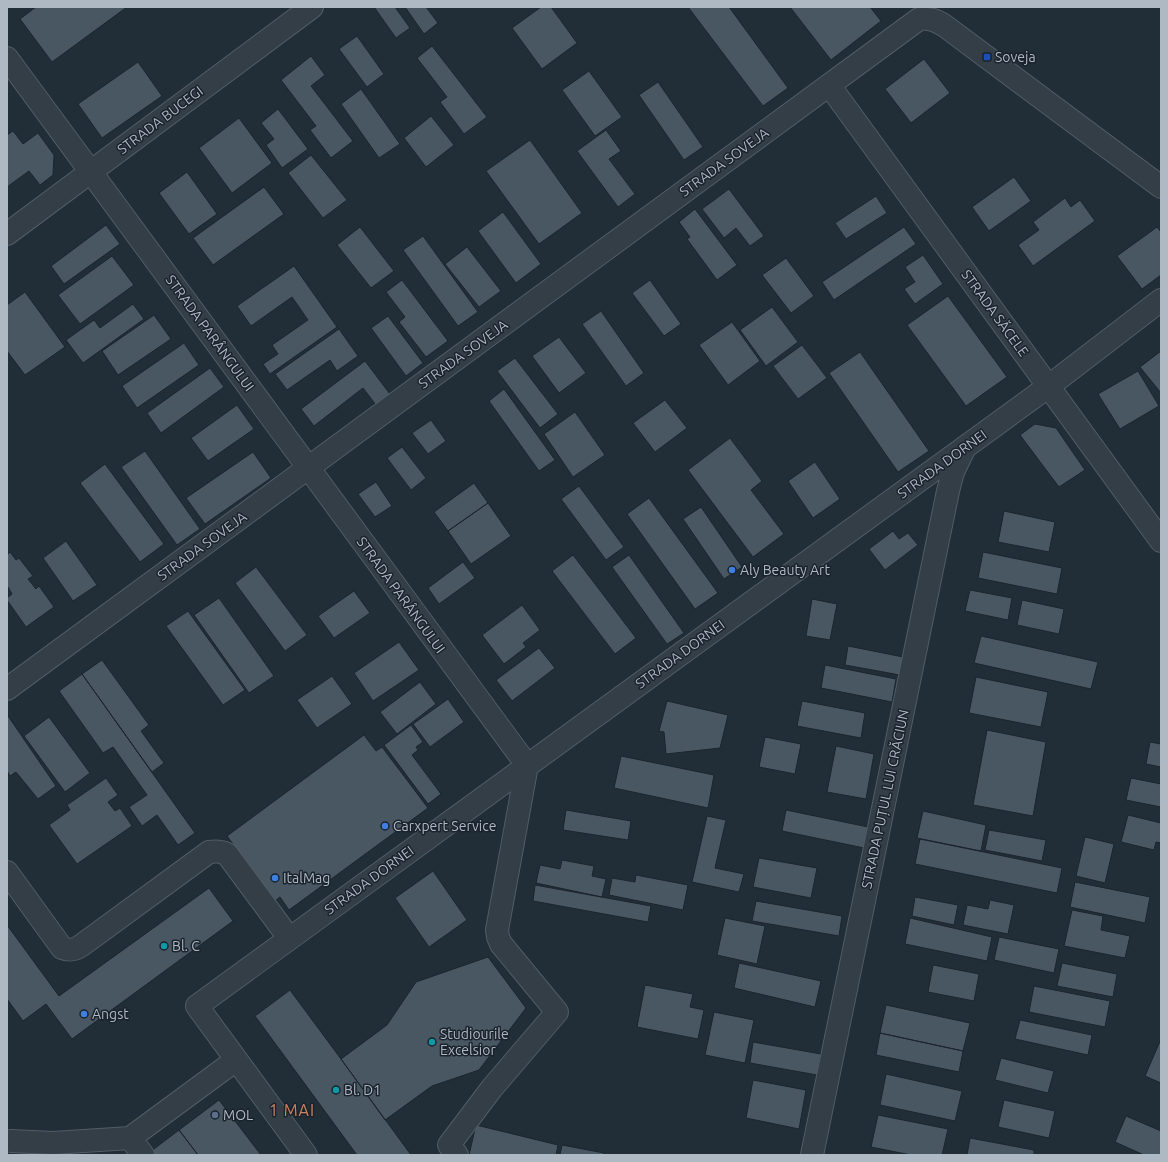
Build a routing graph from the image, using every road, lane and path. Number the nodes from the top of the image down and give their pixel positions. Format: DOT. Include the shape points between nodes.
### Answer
graph roads {
  1 [pos="312,7"];
  2 [pos="915,13"];
  3 [pos="7,58"];
  4 [pos="829,85"];
  5 [pos="91,172"];
  6 [pos="1156,178"];
  7 [pos="7,234"];
  8 [pos="1161,300"];
  9 [pos="1049,386"];
  10 [pos="967,445"];
  11 [pos="308,468"];
  12 [pos="1161,541"];
  13 [pos="7,689"];
  14 [pos="527,766"];
  15 [pos="7,872"];
  16 [pos="289,938"];
  17 [pos="236,1060"];
  18 [pos="130,1138"];
  19 [pos="11,1141"];
  20 [pos="143,1155"];
  21 [pos="306,1155"];
  22 [pos="457,1155"];
  23 [pos="812,1155"];
  1 -- 5 [label="street, STRADA BUCEGI"];
  2 -- 4 [label="street, STRADA SOVEJA"];
  2 -- 6 [label="street" via="945,26"];
  3 -- 5 [label="street, STRADA PARÂNGULUI"];
  4 -- 9 [label="street, STRADA SĂCELE"];
  4 -- 11 [label="street, STRADA SOVEJA"];
  5 -- 7 [label="street, STRADA BUCEGI"];
  5 -- 11 [label="street, STRADA PARÂNGULUI"];
  8 -- 9 [label="street, STRADA DORNEI"];
  9 -- 10 [label="street, STRADA DORNEI"];
  9 -- 12 [label="street, STRADA SĂCELE"];
  10 -- 14 [label="street, STRADA DORNEI"];
  10 -- 23 [label="street, STRADA PUȚUL LUI CRĂCIUN" via="948,491"];
  11 -- 13 [label="street, STRADA SOVEJA"];
  11 -- 14 [label="street, STRADA PARÂNGULUI"];
  14 -- 16 [label="street, STRADA DORNEI"];
  14 -- 22 [label="street" via="497,930 501,944 558,1012 492,1088 449,1145"];
  15 -- 16 [label="street" via="62,948 68,950 82,945 210,852 222,851 227,854"];
  16 -- 17 [label="street, STRADA DORNEI" via="197,1006"];
  17 -- 18 [label="street"];
  17 -- 21 [label="street"];
  18 -- 19 [label="street" via="53,1143"];
  18 -- 20 [label="street"];
}
